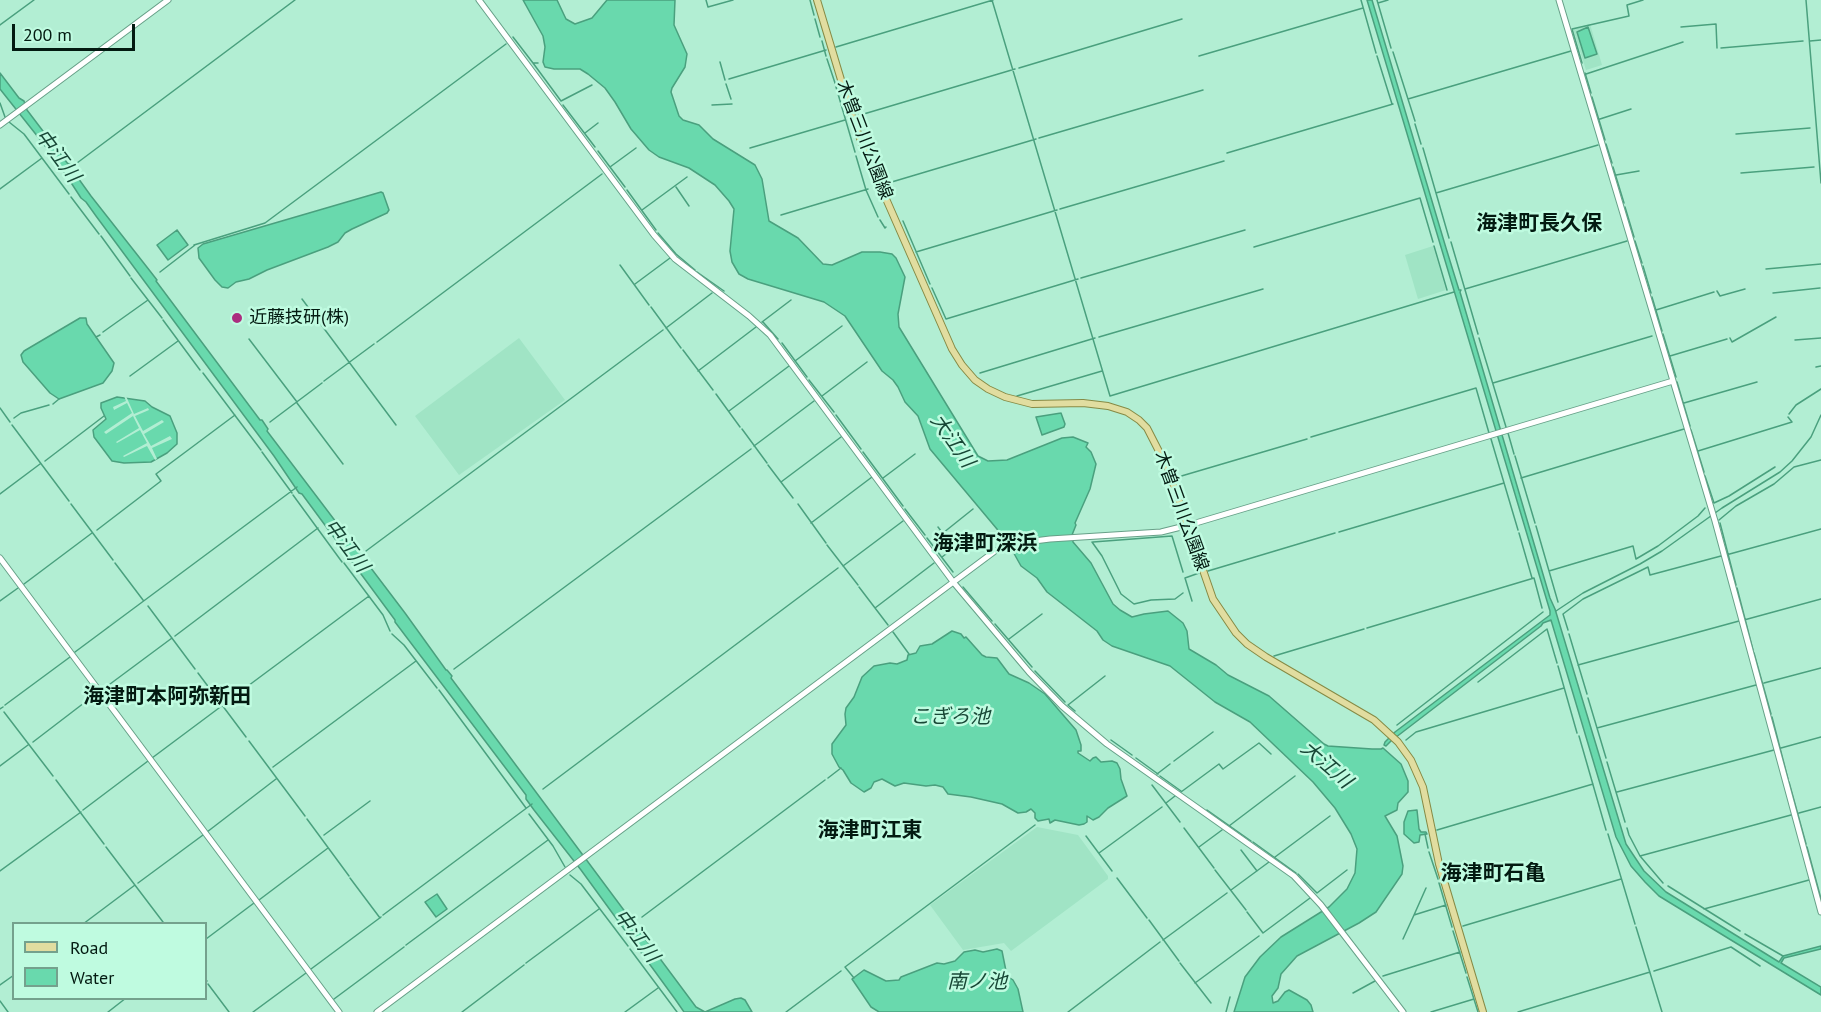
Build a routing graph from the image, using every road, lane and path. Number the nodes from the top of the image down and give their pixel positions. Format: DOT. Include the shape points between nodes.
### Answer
graph roads {
  1 [pos="168,0"];
  2 [pos="479,0"];
  3 [pos="817,0"];
  4 [pos="1559,0"];
  5 [pos="0,126"];
  6 [pos="1673,381"];
  7 [pos="1189,525"];
  8 [pos="0,558"];
  9 [pos="954,583"];
  10 [pos="1821,912"];
  11 [pos="339,1012"];
  12 [pos="377,1012"];
  13 [pos="1403,1012"];
  14 [pos="1483,1012"];
  1 -- 5 [label="street"];
  2 -- 9 [label="street" via="659,242 770,335"];
  3 -- 7 [label="main road, 木曽三川公園線" via="865,151 962,365 988,389 1015,401 1100,405 1133,416 1147,428 1161,452"];
  4 -- 6 [label="street"];
  6 -- 7 [label="street"];
  6 -- 10 [label="street"];
  7 -- 9 [label="street" via="1161,532 1008,546 989,555"];
  7 -- 14 [label="main road, 木曽三川公園線" via="1213,599 1236,633 1266,657 1374,720 1393,736 1411,760 1421,781 1439,864"];
  8 -- 11 [label="street"];
  9 -- 12 [label="street"];
  9 -- 13 [label="street" via="1029,672 1086,728 1294,876 1323,906"];
}
